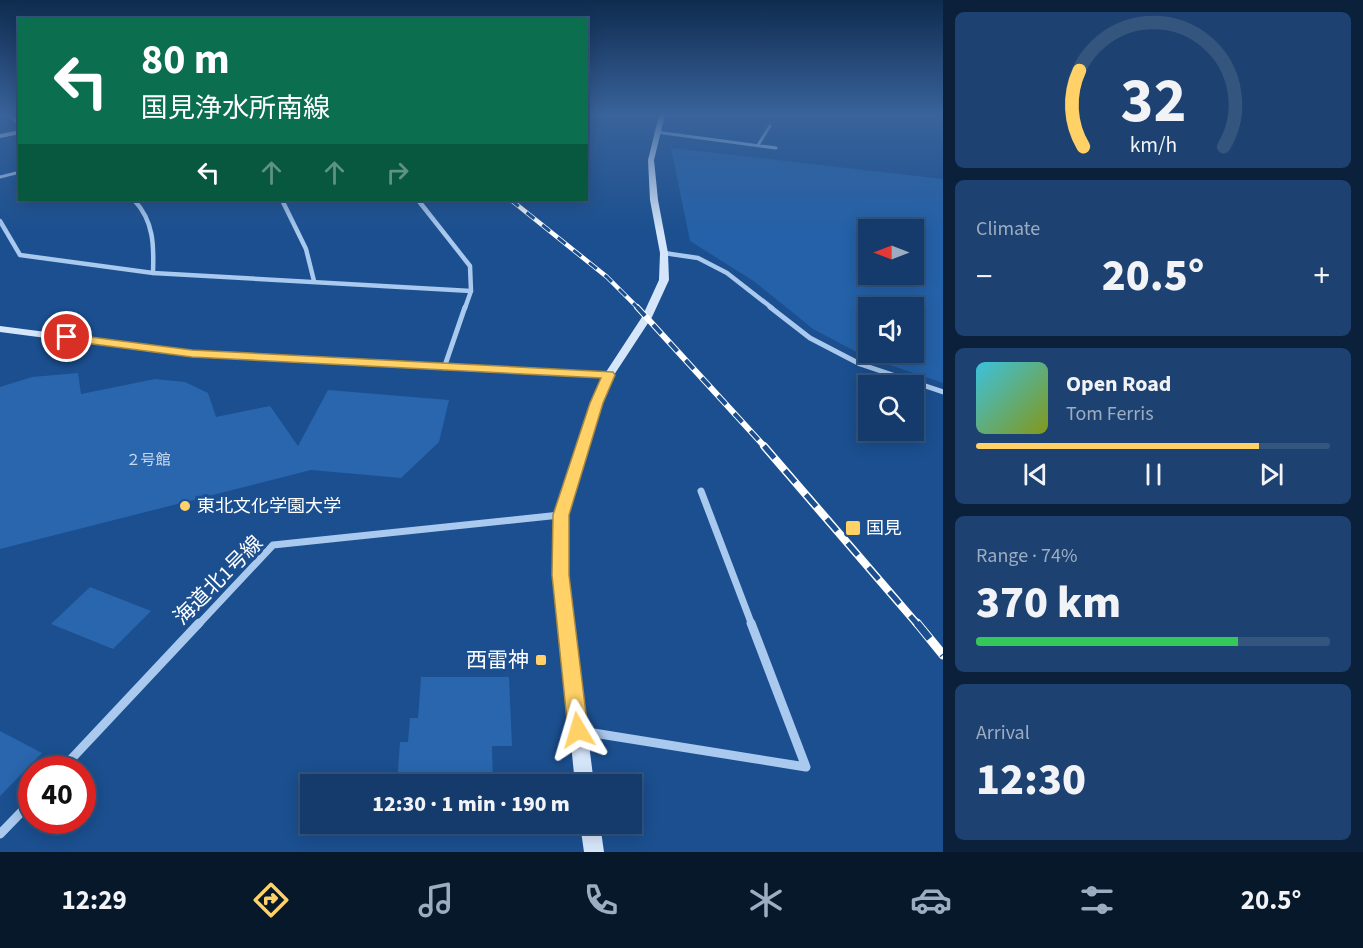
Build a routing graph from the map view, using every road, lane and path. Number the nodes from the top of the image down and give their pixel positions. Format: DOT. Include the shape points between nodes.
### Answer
graph roads {
  1 [pos="652,155"];
  2 [pos="18,172"];
  3 [pos="0,177"];
  4 [pos="135,201"];
  5 [pos="282,201"];
  6 [pos="419,201"];
  7 [pos="0,221"];
  8 [pos="664,253"];
  9 [pos="153,273"];
  10 [pos="314,281"];
  11 [pos="471,291"];
  12 [pos="0,329"];
  13 [pos="444,368"];
  14 [pos="609,375"];
  15 [pos="943,392"];
  16 [pos="701,491"];
  17 [pos="561,515"];
  18 [pos="578,730"];
  19 [pos="74,756"];
  20 [pos="584,774"];
  21 [pos="18,815"];
  22 [pos="0,834"];
  23 [pos="591,834"];
  24 [pos="594,852"];
  1 -- 8 [label="street" via="654,201"];
  2 -- 3 [label="street"];
  4 -- 9 [label="street" via="142,206 154,238"];
  5 -- 10 [label="street" via="306,249"];
  6 -- 11 [label="street" via="470,266"];
  7 -- 9 [label="street" via="20,255"];
  8 -- 14 [label="street" via="664,280 647,317"];
  8 -- 15 [label="street" via="698,258 728,273 810,338 860,364"];
  9 -- 10 [label="street"];
  10 -- 11 [label="street"];
  11 -- 13 [label="street"];
  12 -- 13 [label="street" via="192,354"];
  13 -- 14 [label="street"];
  14 -- 17 [label="street" via="596,403"];
  16 -- 18 [label="street" via="806,767"];
  17 -- 18 [label="street" via="561,575"];
  17 -- 19 [label="street, 海道北1号線" via="273,545"];
  18 -- 20 [label="street"];
  21 -- 22 [label="street"];
  23 -- 24 [label="street"];
}
